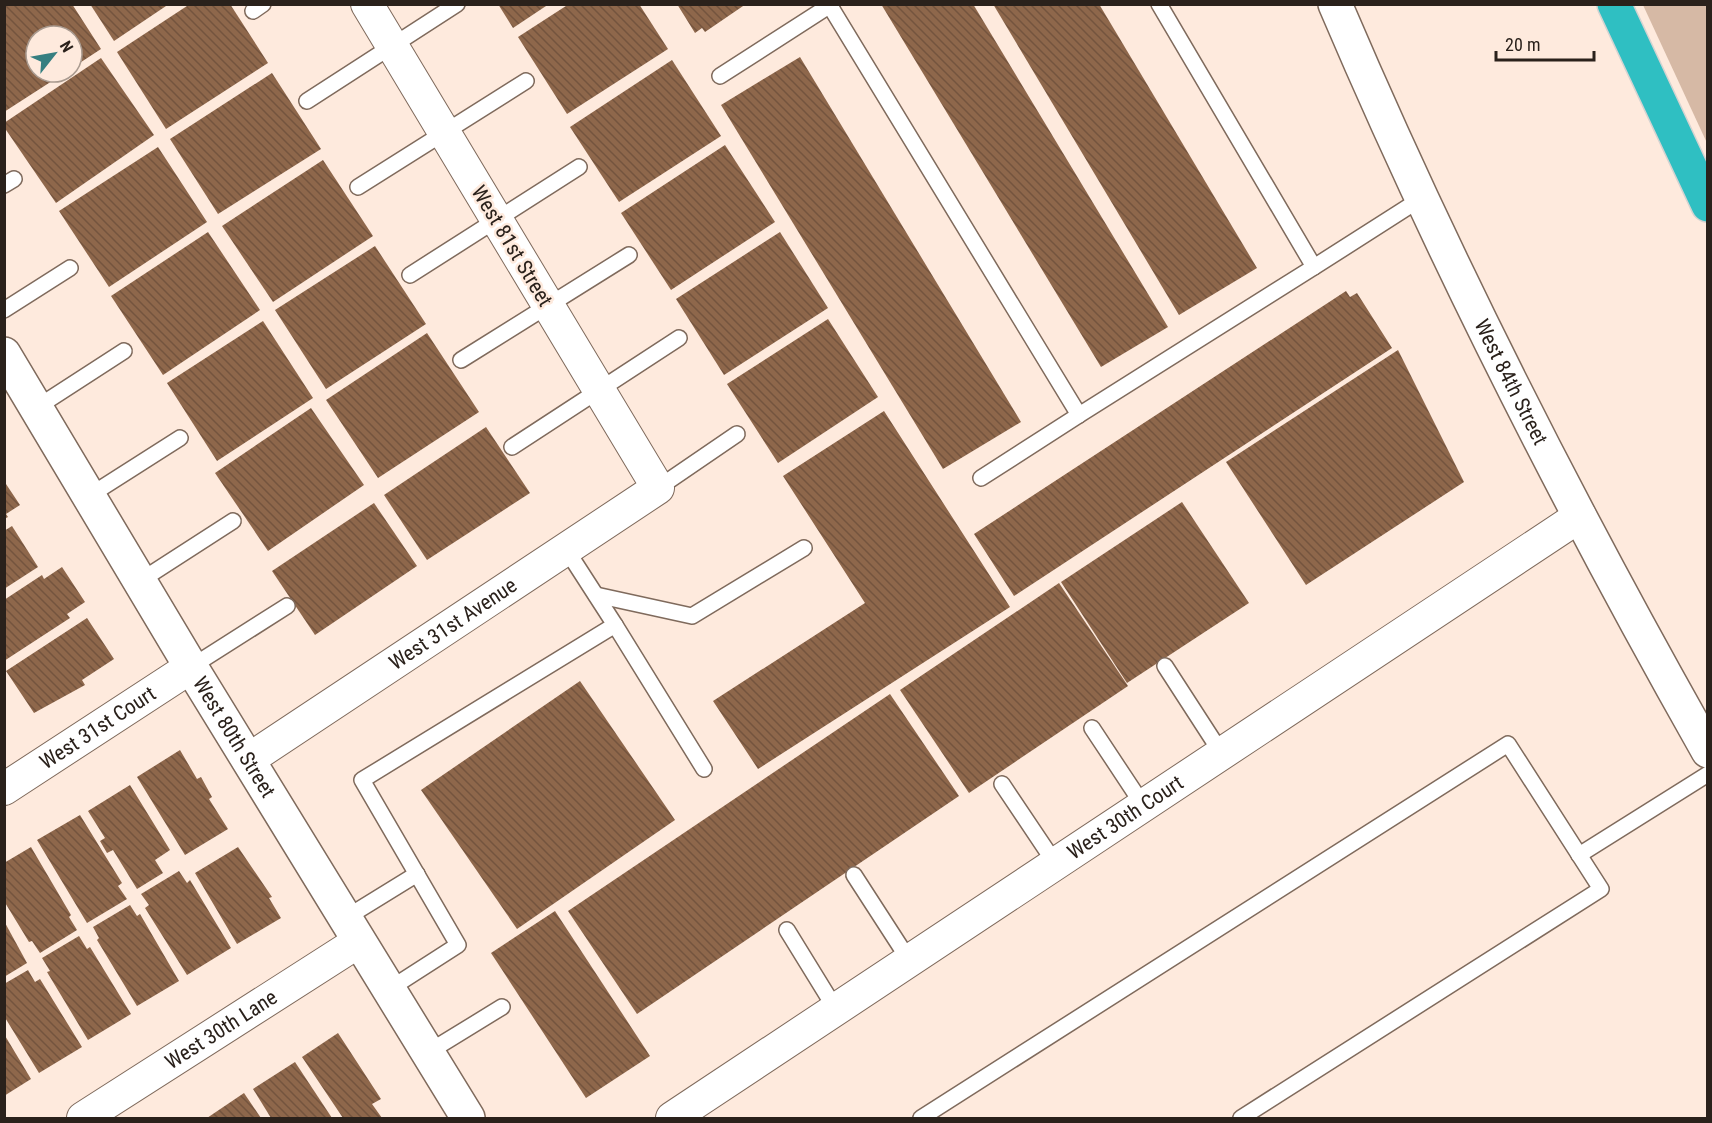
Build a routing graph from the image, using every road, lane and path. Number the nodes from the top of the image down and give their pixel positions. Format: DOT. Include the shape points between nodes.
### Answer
graph roads {
  1 [pos="367,4"];
  2 [pos="457,4"];
  3 [pos="1159,4"];
  4 [pos="1335,4"];
  5 [pos="1614,4"];
  6 [pos="831,5"];
  7 [pos="392,46"];
  8 [pos="720,76"];
  9 [pos="526,81"];
  10 [pos="307,101"];
  11 [pos="444,132"];
  12 [pos="579,167"];
  13 [pos="358,187"];
  14 [pos="1422,198"];
  15 [pos="1707,205"];
  16 [pos="496,220"];
  17 [pos="629,255"];
  18 [pos="1314,267"];
  19 [pos="70,268"];
  20 [pos="410,275"];
  21 [pos="548,306"];
  22 [pos="4,310"];
  23 [pos="679,338"];
  24 [pos="124,351"];
  25 [pos="4,354"];
  26 [pos="460,360"];
  27 [pos="599,390"];
  28 [pos="36,408"];
  29 [pos="1078,415"];
  30 [pos="737,434"];
  31 [pos="180,438"];
  32 [pos="512,447"];
  33 [pos="981,478"];
  34 [pos="658,488"];
  35 [pos="89,496"];
  36 [pos="1581,516"];
  37 [pos="233,521"];
  38 [pos="804,548"];
  39 [pos="566,549"];
  40 [pos="140,581"];
  41 [pos="596,595"];
  42 [pos="287,606"];
  43 [pos="615,625"];
  44 [pos="1165,666"];
  45 [pos="191,668"];
  46 [pos="1092,728"];
  47 [pos="1707,751"];
  48 [pos="1222,754"];
  49 [pos="248,760"];
  50 [pos="704,769"];
  51 [pos="1707,774"];
  52 [pos="1002,784"];
  53 [pos="4,789"];
  54 [pos="1143,805"];
  55 [pos="1579,855"];
  56 [pos="1055,863"];
  57 [pos="417,874"];
  58 [pos="854,875"];
  59 [pos="787,930"];
  60 [pos="351,931"];
  61 [pos="909,960"];
  62 [pos="388,990"];
  63 [pos="502,1007"];
  64 [pos="835,1008"];
  65 [pos="427,1053"];
  66 [pos="83,1119"];
  67 [pos="468,1119"];
  68 [pos="672,1119"];
  69 [pos="921,1119"];
  70 [pos="1241,1119"];
  1 -- 7 [label="street, West 81st Street"];
  2 -- 7 [label="lane"];
  3 -- 18 [label="lane"];
  4 -- 14 [label="street, West 84th Street"];
  5 -- 15 [label="highway"];
  6 -- 8 [label="lane"];
  6 -- 29 [label="lane"];
  7 -- 10 [label="lane"];
  7 -- 11 [label="street, West 81st Street"];
  9 -- 11 [label="lane"];
  11 -- 13 [label="lane"];
  11 -- 16 [label="street, West 81st Street"];
  12 -- 16 [label="lane"];
  14 -- 18 [label="lane"];
  14 -- 36 [label="street, West 84th Street"];
  16 -- 20 [label="lane"];
  16 -- 21 [label="street, West 81st Street"];
  17 -- 21 [label="lane"];
  18 -- 29 [label="lane"];
  19 -- 22 [label="lane"];
  21 -- 26 [label="lane"];
  21 -- 27 [label="street, West 81st Street"];
  23 -- 27 [label="lane"];
  24 -- 28 [label="lane"];
  25 -- 28 [label="street, West 80th Street"];
  27 -- 32 [label="lane"];
  27 -- 34 [label="street, West 81st Street"];
  28 -- 35 [label="street, West 80th Street"];
  29 -- 33 [label="lane"];
  30 -- 34 [label="lane"];
  31 -- 35 [label="lane"];
  34 -- 39 [label="street, West 31st Avenue"];
  35 -- 40 [label="street, West 80th Street"];
  36 -- 47 [label="street, West 84th Street"];
  36 -- 48 [label="street, West 30th Court"];
  37 -- 40 [label="lane"];
  38 -- 41 [label="lane" via="693,616"];
  39 -- 41 [label="lane"];
  39 -- 49 [label="street, West 31st Avenue"];
  40 -- 45 [label="street, West 80th Street"];
  41 -- 43 [label="lane"];
  42 -- 45 [label="lane"];
  43 -- 50 [label="lane"];
  43 -- 57 [label="lane" via="362,780"];
  44 -- 48 [label="lane"];
  45 -- 49 [label="street, West 80th Street"];
  45 -- 53 [label="street, West 31st Court"];
  46 -- 54 [label="lane"];
  48 -- 54 [label="street, West 30th Court"];
  49 -- 60 [label="street, West 80th Street"];
  51 -- 55 [label="lane"];
  52 -- 56 [label="lane"];
  54 -- 56 [label="street, West 30th Court"];
  55 -- 69 [label="lane" via="1508,744"];
  55 -- 70 [label="lane" via="1601,890"];
  56 -- 61 [label="street, West 30th Court"];
  57 -- 60 [label="lane"];
  57 -- 62 [label="lane" via="458,945"];
  58 -- 61 [label="lane"];
  59 -- 64 [label="lane"];
  60 -- 62 [label="street, West 80th Street"];
  60 -- 66 [label="street, West 30th Lane"];
  61 -- 64 [label="street, West 30th Court"];
  62 -- 65 [label="street, West 80th Street"];
  63 -- 65 [label="lane"];
  64 -- 68 [label="street, West 30th Court"];
  65 -- 67 [label="street, West 80th Street"];
}
